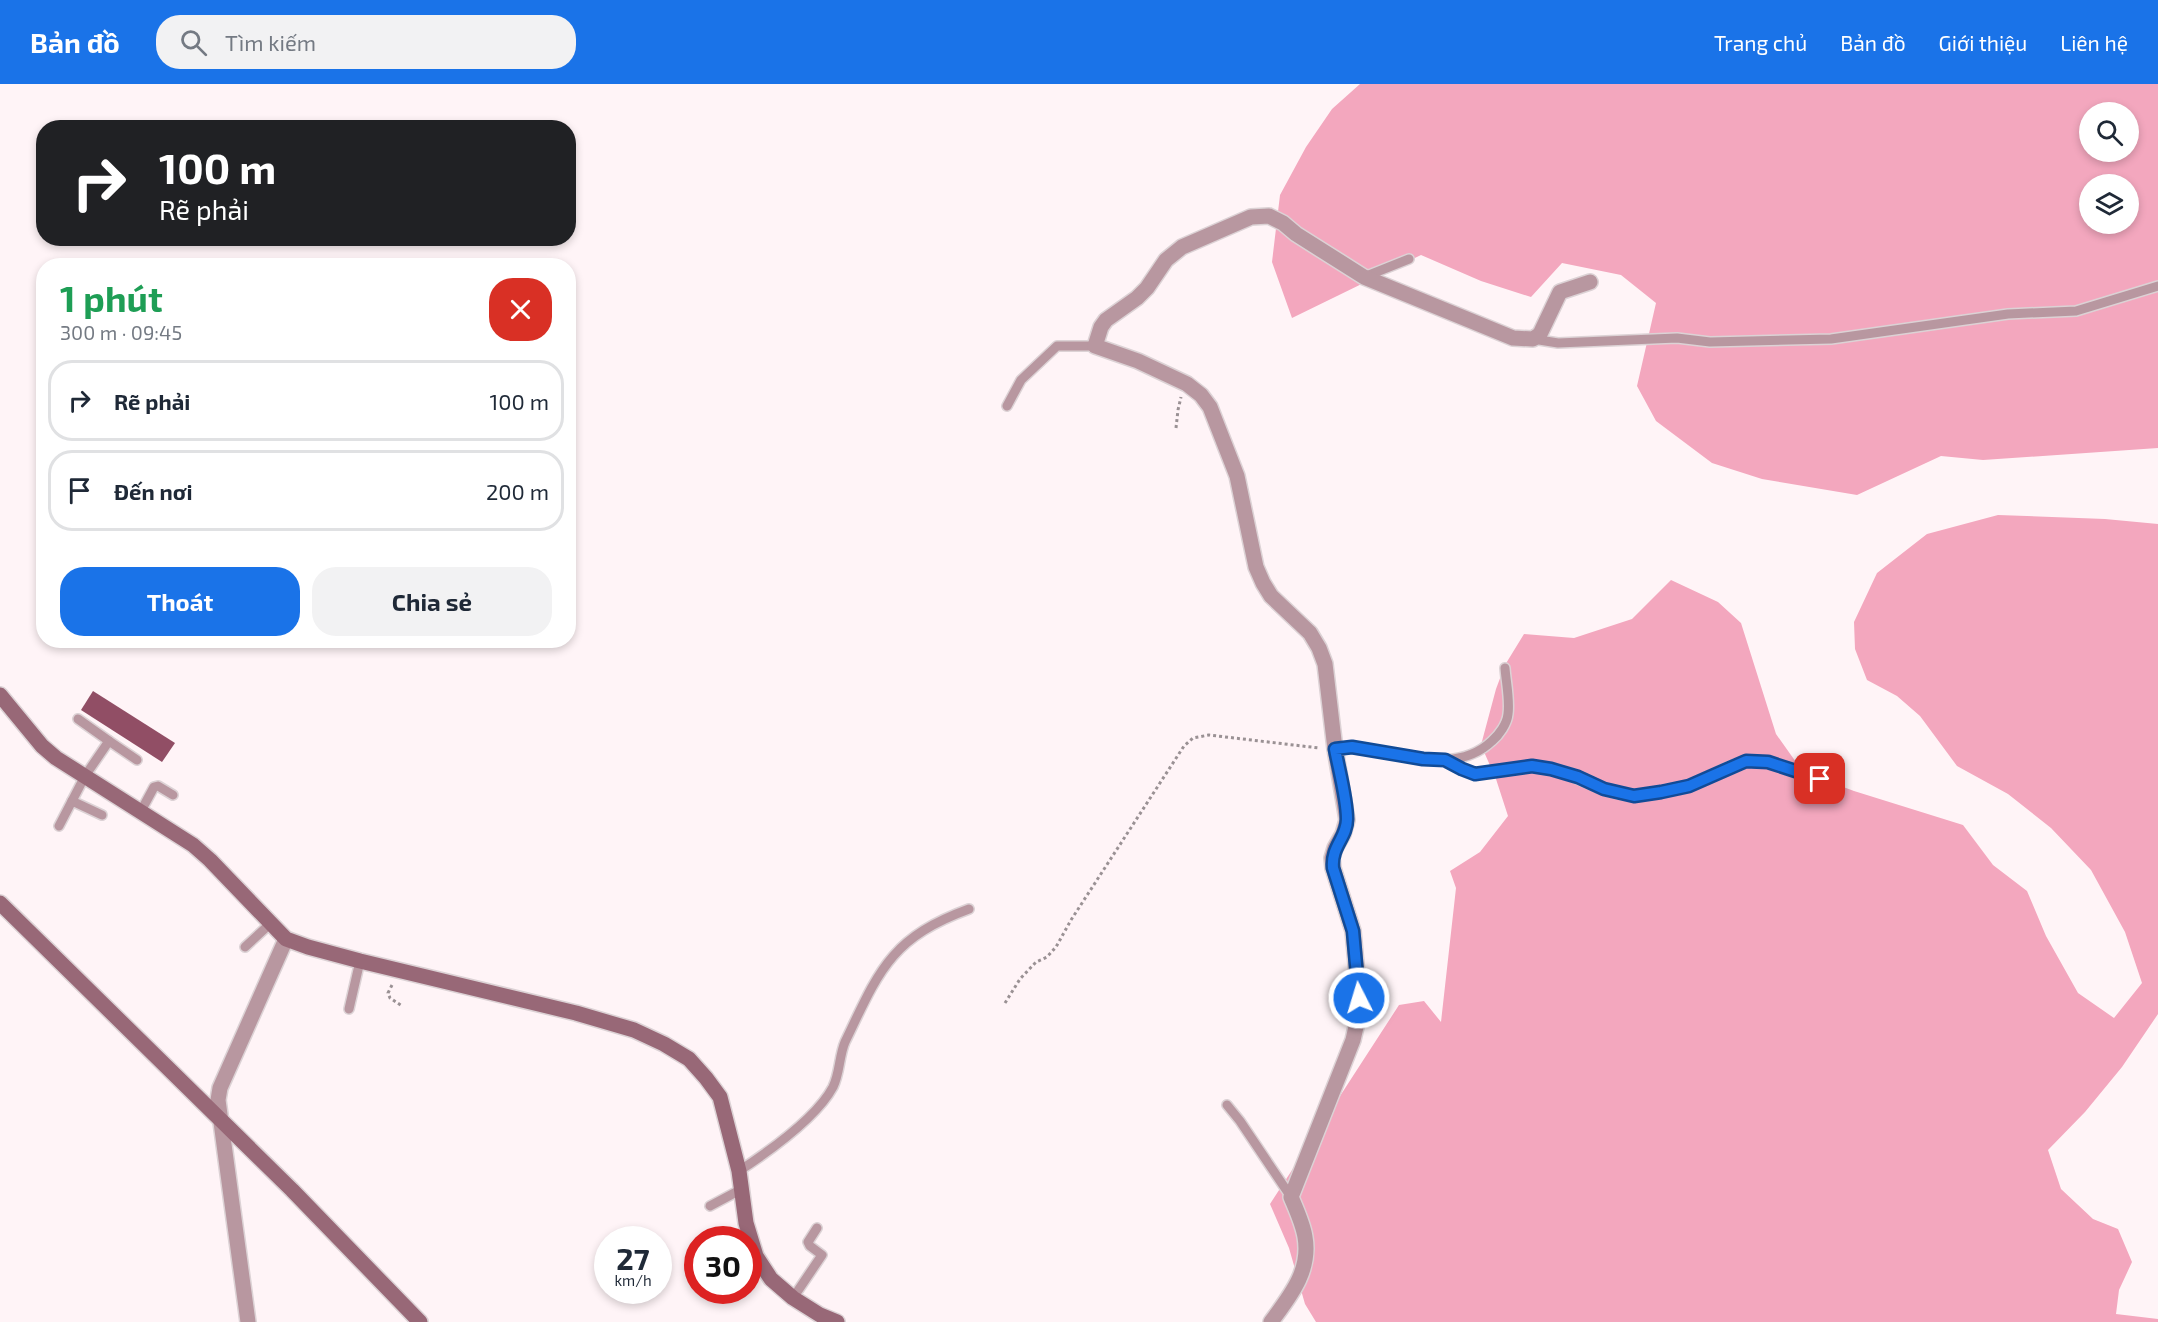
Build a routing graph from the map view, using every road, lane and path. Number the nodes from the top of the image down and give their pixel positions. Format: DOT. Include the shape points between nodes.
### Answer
graph roads {
  1 [pos="1409,259"];
  2 [pos="1364,277"];
  3 [pos="1590,282"];
  4 [pos="2158,286"];
  5 [pos="1533,339"];
  6 [pos="1095,346"];
  7 [pos="1187,384"];
  8 [pos="1007,406"];
  9 [pos="1176,428"];
  10 [pos="1504,668"];
  11 [pos="0,695"];
  12 [pos="78,719"];
  13 [pos="109,741"];
  14 [pos="1335,749"];
  15 [pos="138,760"];
  16 [pos="1445,760"];
  17 [pos="85,776"];
  18 [pos="1820,779"];
  19 [pos="173,795"];
  20 [pos="72,801"];
  21 [pos="141,811"];
  22 [pos="102,814"];
  23 [pos="59,826"];
  24 [pos="0,903"];
  25 [pos="969,909"];
  26 [pos="271,923"];
  27 [pos="286,939"];
  28 [pos="245,947"];
  29 [pos="360,961"];
  30 [pos="399,970"];
  31 [pos="1005,1003"];
  32 [pos="402,1006"];
  33 [pos="349,1009"];
  34 [pos="1227,1105"];
  35 [pos="219,1118"];
  36 [pos="740,1171"];
  37 [pos="740,1190"];
  38 [pos="1291,1197"];
  39 [pos="710,1206"];
  40 [pos="817,1228"];
  41 [pos="794,1298"];
  42 [pos="248,1322"];
  43 [pos="420,1322"];
  44 [pos="837,1322"];
  45 [pos="1270,1322"];
  1 -- 2 [label="lane"];
  2 -- 5 [label="street" via="1496,333"];
  2 -- 6 [label="street" via="1283,223 1269,216 1251,217 1182,247 1166,260 1142,293 1106,320"];
  3 -- 5 [label="street" via="1560,292 1540,334"];
  4 -- 5 [label="lane" via="2076,311 2008,314 1831,339 1710,342 1677,338 1558,343"];
  6 -- 7 [label="street"];
  6 -- 8 [label="lane" via="1057,346 1021,380"];
  7 -- 9 [label="path"];
  7 -- 14 [label="street" via="1210,407 1237,476 1256,567 1263,583 1319,648 1325,664"];
  10 -- 16 [label="lane" via="1508,715 1499,734 1487,746"];
  11 -- 17 [label="street" via="42,746"];
  12 -- 13 [label="lane"];
  13 -- 15 [label="lane"];
  13 -- 17 [label="lane"];
  14 -- 16 [label="lane" via="1352,747"];
  14 -- 31 [label="path" via="1209,735 1193,738 1184,746 1056,947 1020,979"];
  14 -- 38 [label="street" via="1347,820 1332,858 1353,931 1358,1018 1353,1040"];
  16 -- 18 [label="lane" via="1475,774 1532,766 1551,769 1634,796 1689,786 1746,761 1768,762"];
  17 -- 20 [label="lane"];
  17 -- 21 [label="street"];
  19 -- 21 [label="lane" via="154,787"];
  20 -- 22 [label="lane"];
  20 -- 23 [label="lane"];
  21 -- 26 [label="street" via="210,860"];
  24 -- 35 [label="street"];
  25 -- 36 [label="lane" via="938,921 894,954 877,977 840,1052 833,1087 792,1132"];
  26 -- 27 [label="street"];
  26 -- 28 [label="lane"];
  27 -- 29 [label="street"];
  27 -- 35 [label="street" via="220,1088"];
  29 -- 30 [label="street"];
  29 -- 33 [label="lane"];
  30 -- 32 [label="path" via="388,993"];
  30 -- 36 [label="street" via="576,1012 664,1044 689,1059 720,1097"];
  34 -- 38 [label="lane"];
  35 -- 42 [label="street"];
  35 -- 43 [label="street"];
  36 -- 37 [label="street"];
  37 -- 39 [label="lane"];
  37 -- 41 [label="street" via="756,1256 771,1279"];
  38 -- 45 [label="street" via="1305,1236 1306,1264 1296,1288"];
  40 -- 41 [label="lane" via="808,1242 822,1255"];
  41 -- 44 [label="street"];
}
